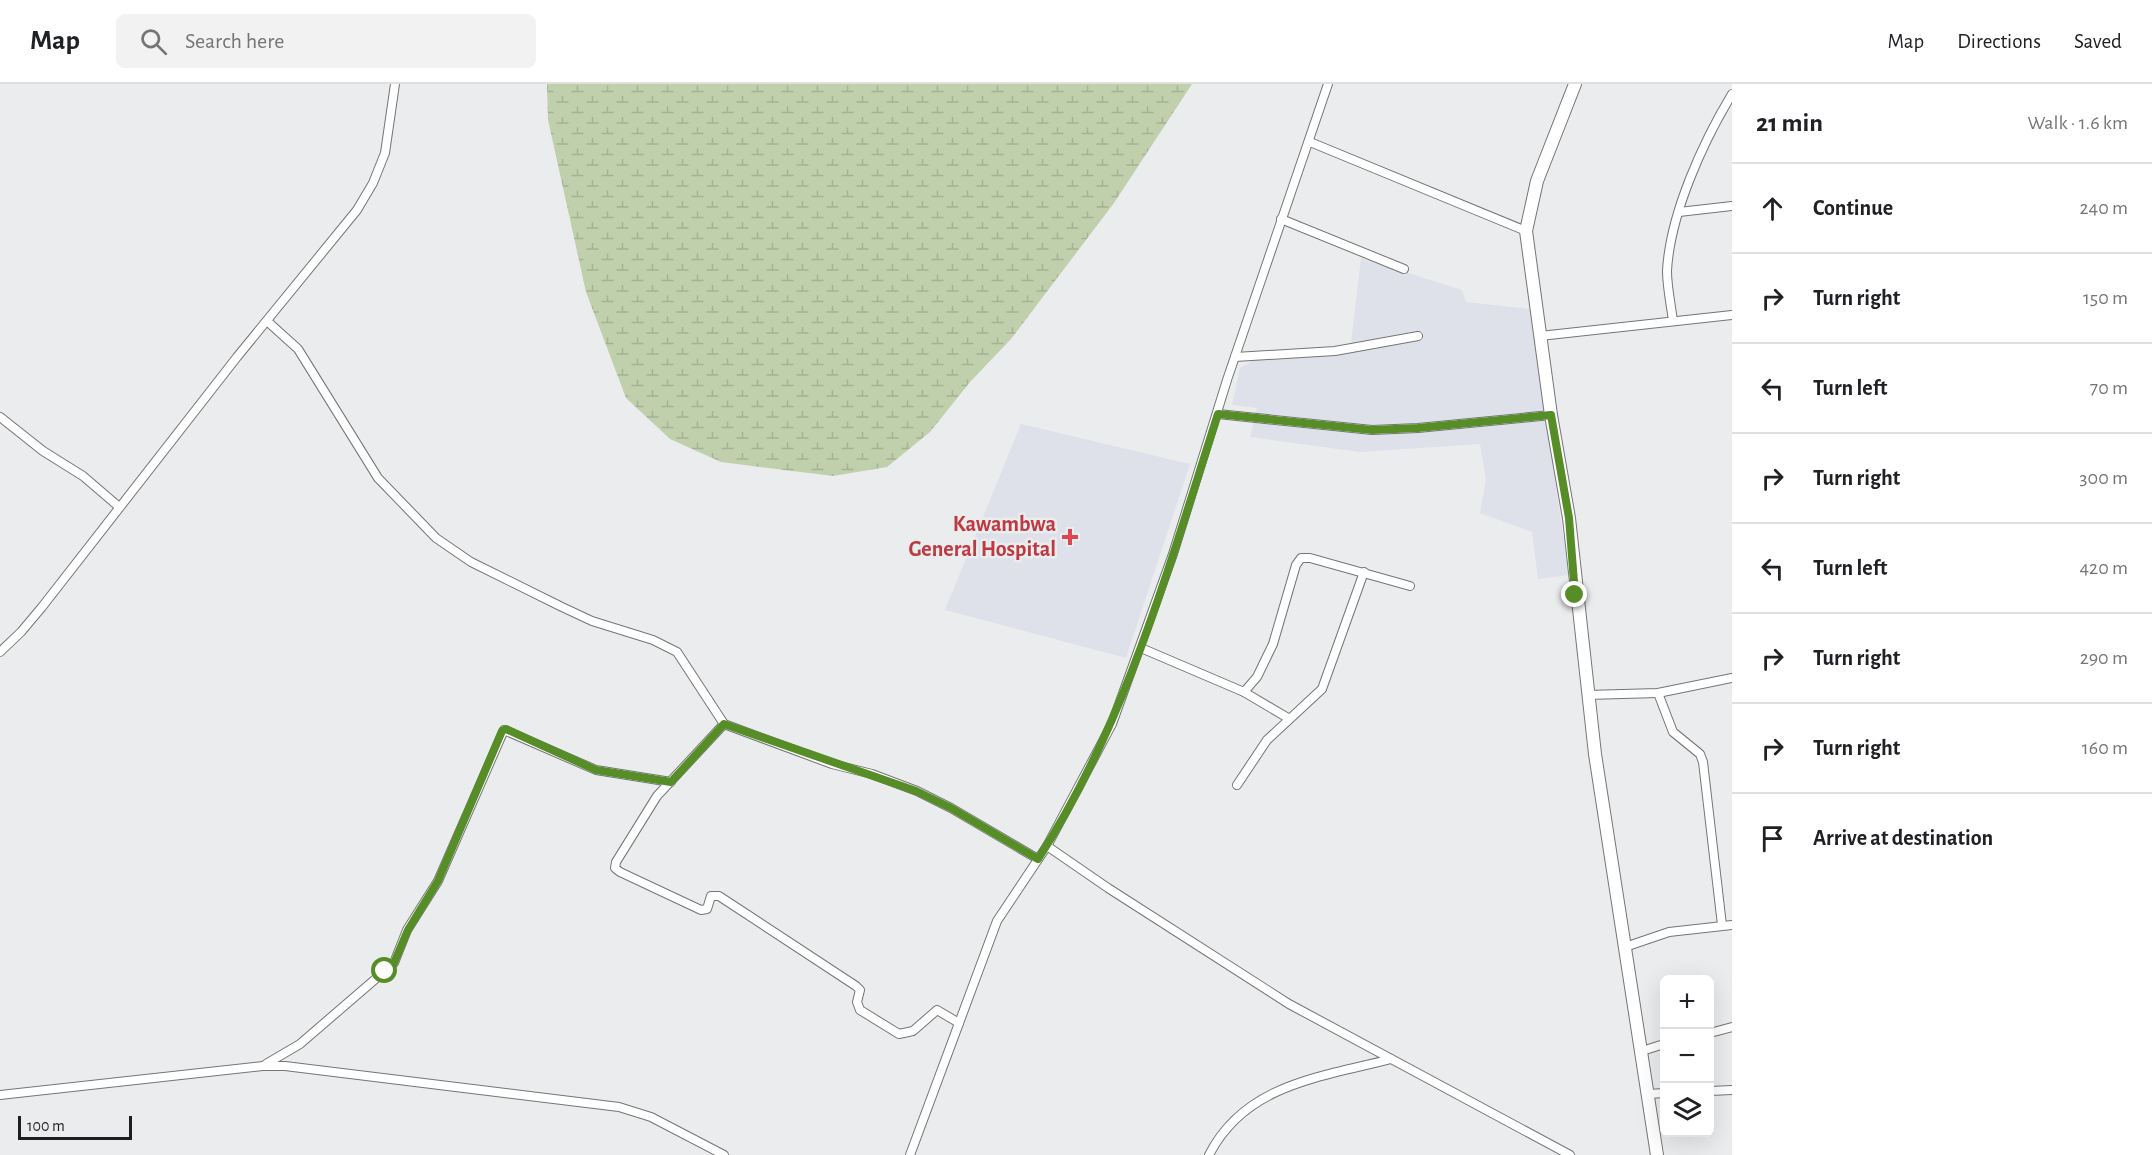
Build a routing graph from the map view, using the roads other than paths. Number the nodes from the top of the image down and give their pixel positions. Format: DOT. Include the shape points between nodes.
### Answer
graph roads {
  1 [pos="395,84"];
  2 [pos="1328,84"];
  3 [pos="1575,84"];
  4 [pos="1732,94"];
  5 [pos="1310,142"];
  6 [pos="1732,206"];
  7 [pos="1679,212"];
  8 [pos="1281,219"];
  9 [pos="1526,231"];
  10 [pos="1404,268"];
  11 [pos="1732,315"];
  12 [pos="267,321"];
  13 [pos="1672,321"];
  14 [pos="1418,336"];
  15 [pos="1540,336"];
  16 [pos="1235,357"];
  17 [pos="1218,414"];
  18 [pos="1551,415"];
  19 [pos="0,417"];
  20 [pos="118,506"];
  21 [pos="1364,572"];
  22 [pos="1410,586"];
  23 [pos="1141,648"];
  24 [pos="0,652"];
  25 [pos="1732,678"];
  26 [pos="1244,692"];
  27 [pos="1658,693"];
  28 [pos="1587,695"];
  29 [pos="1288,718"];
  30 [pos="724,724"];
  31 [pos="671,782"];
  32 [pos="1237,785"];
  33 [pos="1047,846"];
  34 [pos="1038,859"];
  35 [pos="1732,925"];
  36 [pos="1722,926"];
  37 [pos="1625,948"];
  38 [pos="959,1023"];
  39 [pos="1732,1027"];
  40 [pos="1714,1032"];
  41 [pos="1660,1046"];
  42 [pos="1642,1051"];
  43 [pos="1391,1059"];
  44 [pos="263,1066"];
  45 [pos="1732,1090"];
  46 [pos="1714,1091"];
  47 [pos="1660,1093"];
  48 [pos="1648,1094"];
  49 [pos="0,1095"];
  50 [pos="724,1155"];
  51 [pos="910,1155"];
  52 [pos="1209,1155"];
  53 [pos="1570,1155"];
  54 [pos="1657,1155"];
  1 -- 12 [label="street" via="385,153 373,183 357,210"];
  2 -- 5 [label="street"];
  3 -- 9 [label="main road" via="1537,181"];
  4 -- 7 [label="street" via="1706,144"];
  5 -- 8 [label="street"];
  5 -- 9 [label="street"];
  6 -- 7 [label="street"];
  7 -- 13 [label="street" via="1667,274"];
  8 -- 10 [label="street"];
  8 -- 16 [label="street"];
  9 -- 15 [label="main road"];
  11 -- 13 [label="street"];
  12 -- 20 [label="street"];
  12 -- 30 [label="street" via="298,349 378,478 436,538 471,562 562,608 677,652"];
  13 -- 15 [label="street"];
  14 -- 16 [label="street" via="1335,351"];
  15 -- 18 [label="main road"];
  16 -- 17 [label="street"];
  17 -- 18 [label="street" via="1372,430"];
  17 -- 23 [label="street"];
  18 -- 28 [label="main road" via="1569,518"];
  19 -- 20 [label="street"];
  20 -- 24 [label="street" via="28,624"];
  21 -- 22 [label="street"];
  21 -- 26 [label="street" via="1301,558 1266,662"];
  21 -- 29 [label="street" via="1322,689"];
  23 -- 26 [label="street"];
  23 -- 33 [label="street" via="1112,724"];
  25 -- 27 [label="street"];
  26 -- 29 [label="street"];
  27 -- 28 [label="street"];
  27 -- 36 [label="street" via="1673,732 1700,754 1703,762"];
  28 -- 37 [label="main road"];
  29 -- 32 [label="street" via="1267,740"];
  30 -- 31 [label="street"];
  30 -- 34 [label="street" via="916,791"];
  31 -- 38 [label="street" via="630,836 616,862 616,870 701,910 707,909 711,896 719,896 856,986 860,990 860,1010 899,1034 914,1031 937,1010"];
  31 -- 44 [label="street" via="596,770 504,730 438,881 408,930 394,963 300,1044"];
  33 -- 34 [label="street"];
  33 -- 43 [label="street" via="1239,974"];
  34 -- 38 [label="street" via="997,921"];
  35 -- 36 [label="street"];
  36 -- 37 [label="street" via="1669,932"];
  37 -- 42 [label="main road"];
  38 -- 51 [label="street"];
  39 -- 40 [label="street"];
  41 -- 42 [label="street"];
  42 -- 48 [label="main road"];
  43 -- 52 [label="street" via="1304,1080 1273,1093 1233,1120"];
  43 -- 53 [label="street"];
  44 -- 49 [label="street"];
  44 -- 50 [label="street" via="619,1107 651,1117"];
  45 -- 46 [label="street"];
  47 -- 48 [label="street"];
  48 -- 54 [label="main road"];
}
